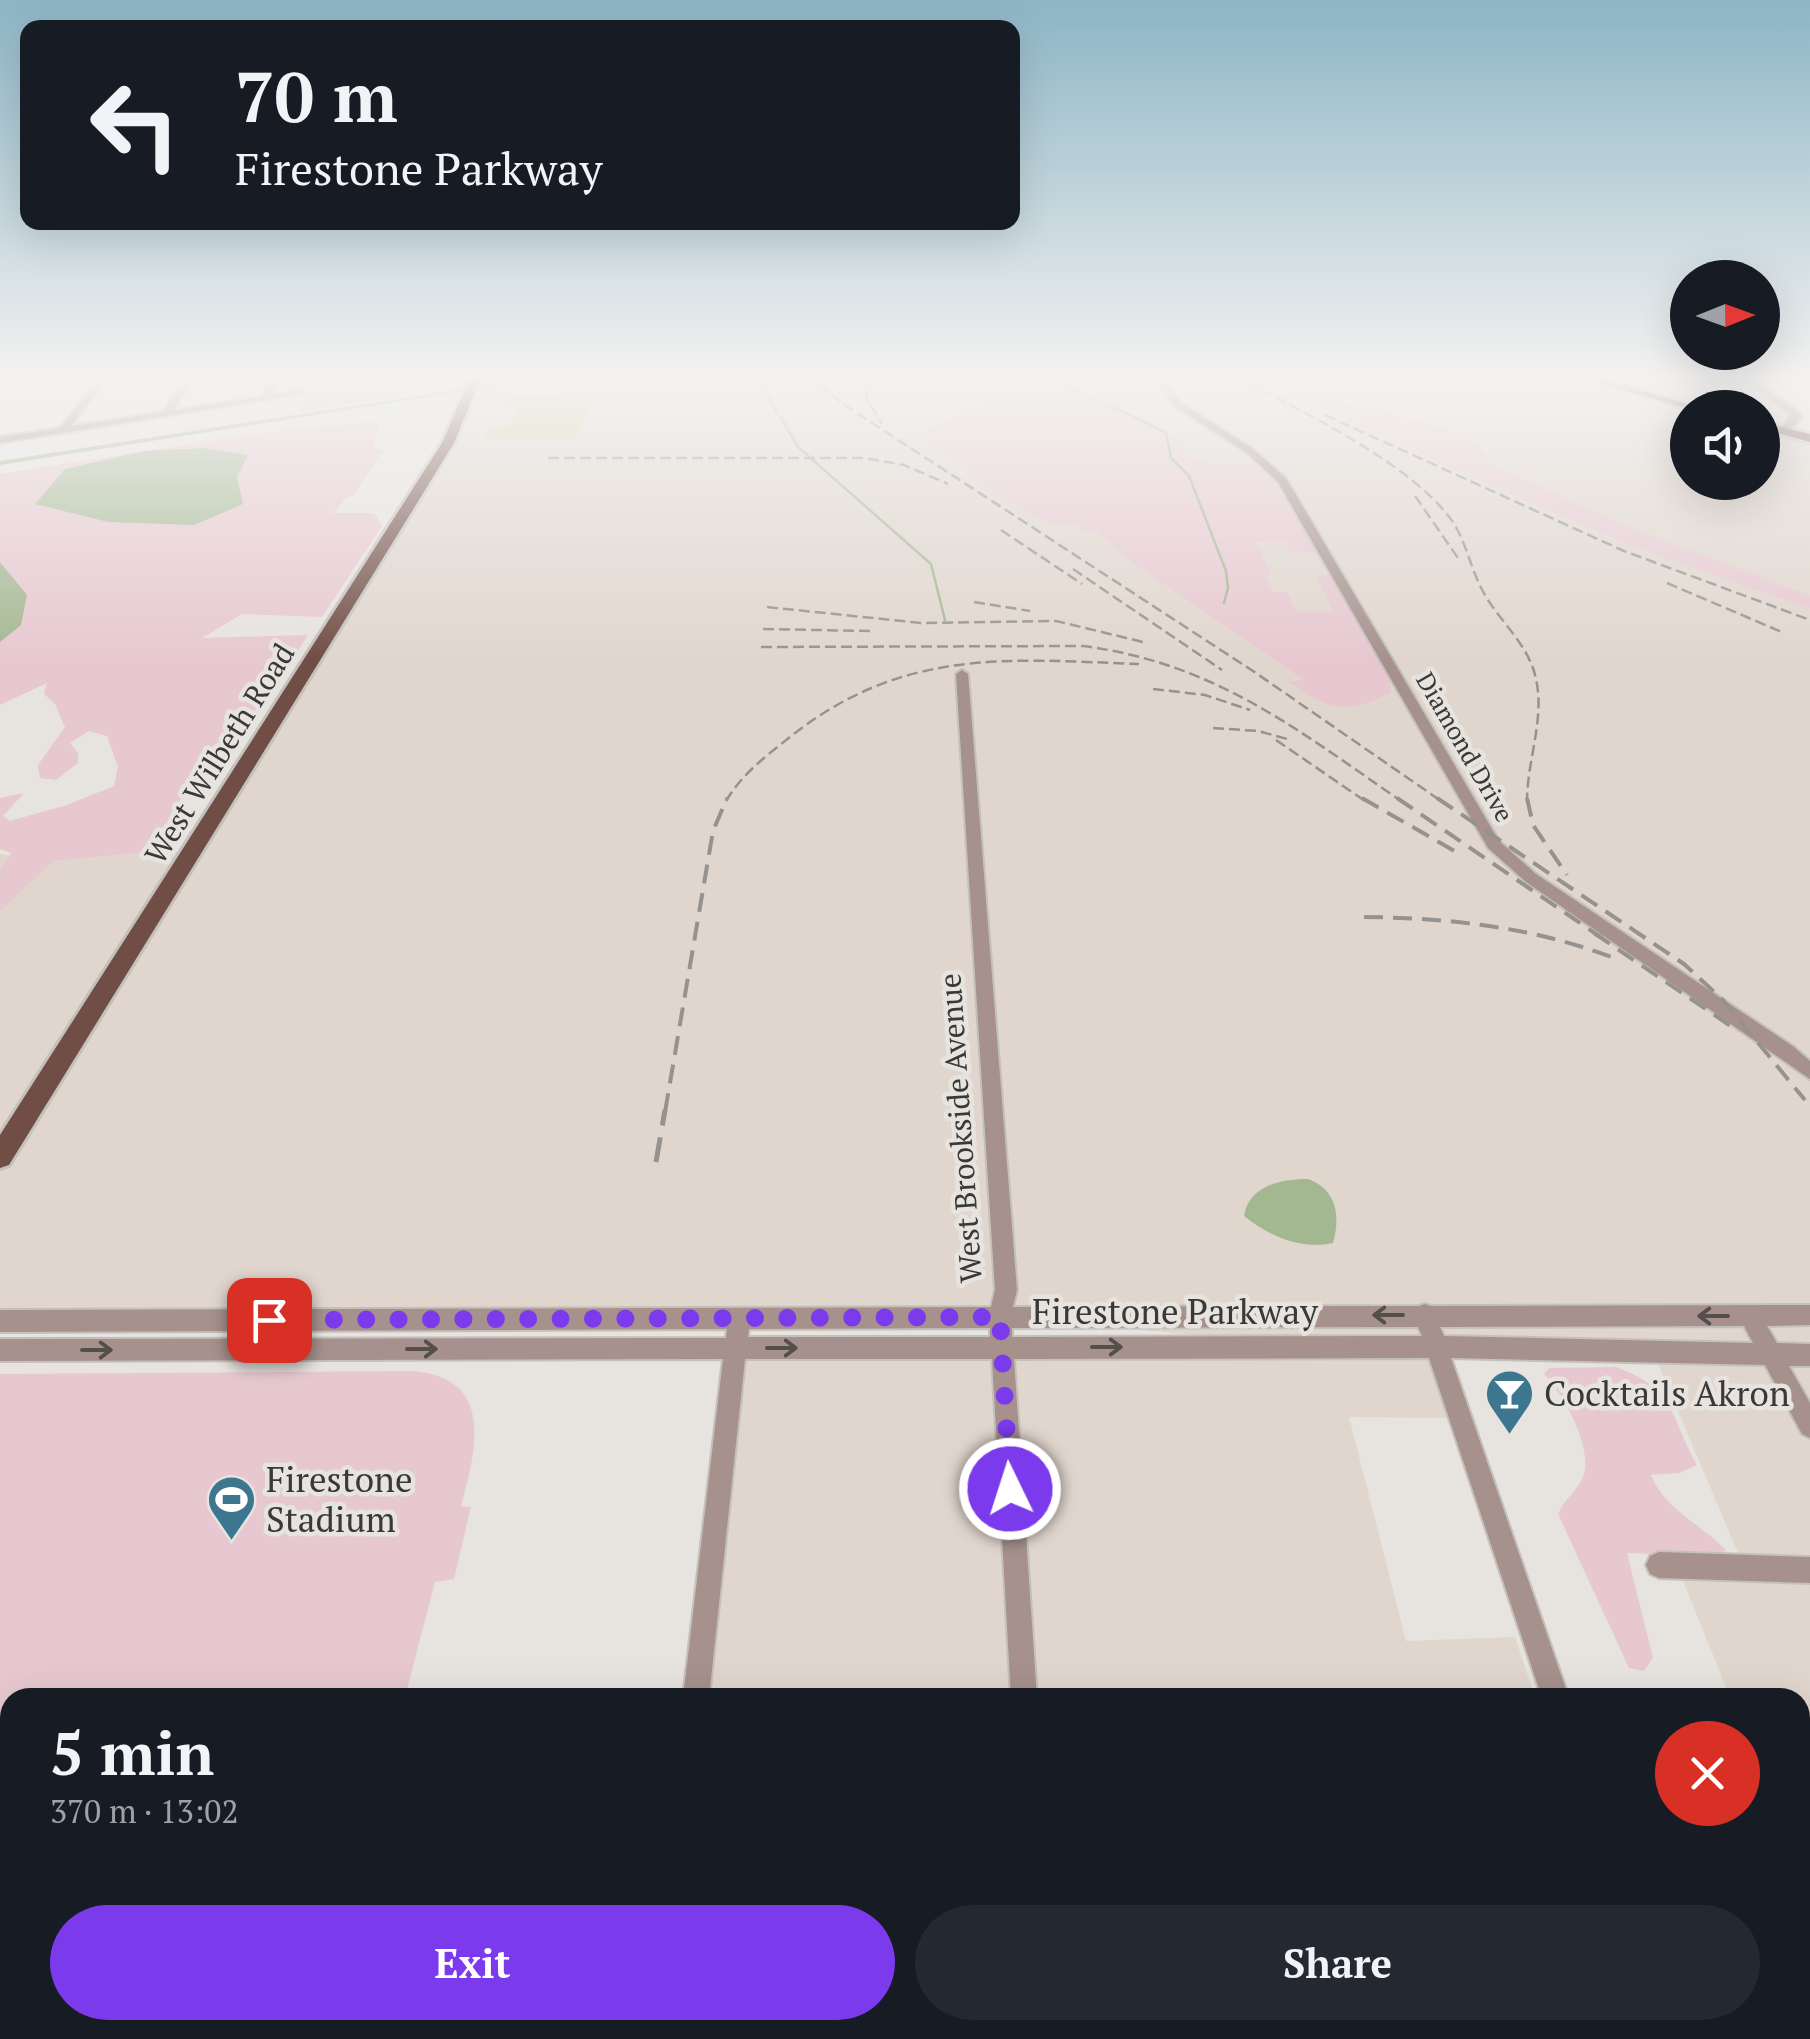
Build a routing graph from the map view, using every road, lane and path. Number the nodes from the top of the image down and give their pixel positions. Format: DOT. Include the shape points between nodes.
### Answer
graph roads {
  1 [pos="430,470"];
  2 [pos="1271,470"];
  3 [pos="962,674"];
  4 [pos="1810,1072"];
  5 [pos="8,1131"];
  6 [pos="0,1157"];
  7 [pos="1426,1314"];
  8 [pos="1810,1315"];
  9 [pos="739,1316"];
  10 [pos="1750,1316"];
  11 [pos="1000,1317"];
  12 [pos="0,1322"];
  13 [pos="1436,1347"];
  14 [pos="734,1348"];
  15 [pos="1002,1348"];
  16 [pos="0,1350"];
  17 [pos="1772,1355"];
  18 [pos="1810,1355"];
  19 [pos="1810,1426"];
  20 [pos="1659,1566"];
  21 [pos="1810,1570"];
  22 [pos="697,1688"];
  23 [pos="1023,1688"];
  24 [pos="1553,1688"];
  1 -- 5 [label="main road, West Wilbeth Road"];
  2 -- 4 [label="street, Diamond Drive" via="1493,844 1531,878"];
  3 -- 11 [label="street, West Brookside Avenue" via="1006,1290"];
  5 -- 6 [label="main road, West Wilbeth Road"];
  10 -- 7 [label="street, Firestone Parkway, one-way"];
  7 -- 11 [label="street, Firestone Parkway, one-way"];
  7 -- 13 [label="street"];
  8 -- 10 [label="street, Firestone Parkway"];
  9 -- 11 [label="street, Firestone Parkway"];
  9 -- 12 [label="street, Firestone Parkway"];
  9 -- 14 [label="street"];
  10 -- 17 [label="street"];
  11 -- 15 [label="street, West Brookside Avenue"];
  15 -- 13 [label="street, Firestone Parkway, one-way"];
  13 -- 17 [label="street, Firestone Parkway"];
  13 -- 24 [label="street"];
  14 -- 15 [label="street, Firestone Parkway, one-way"];
  16 -- 14 [label="street, Firestone Parkway, one-way"];
  14 -- 22 [label="street"];
  15 -- 23 [label="street, West Brookside Avenue"];
  17 -- 18 [label="street, Firestone Parkway"];
  17 -- 19 [label="street"];
  20 -- 21 [label="street"];
}
